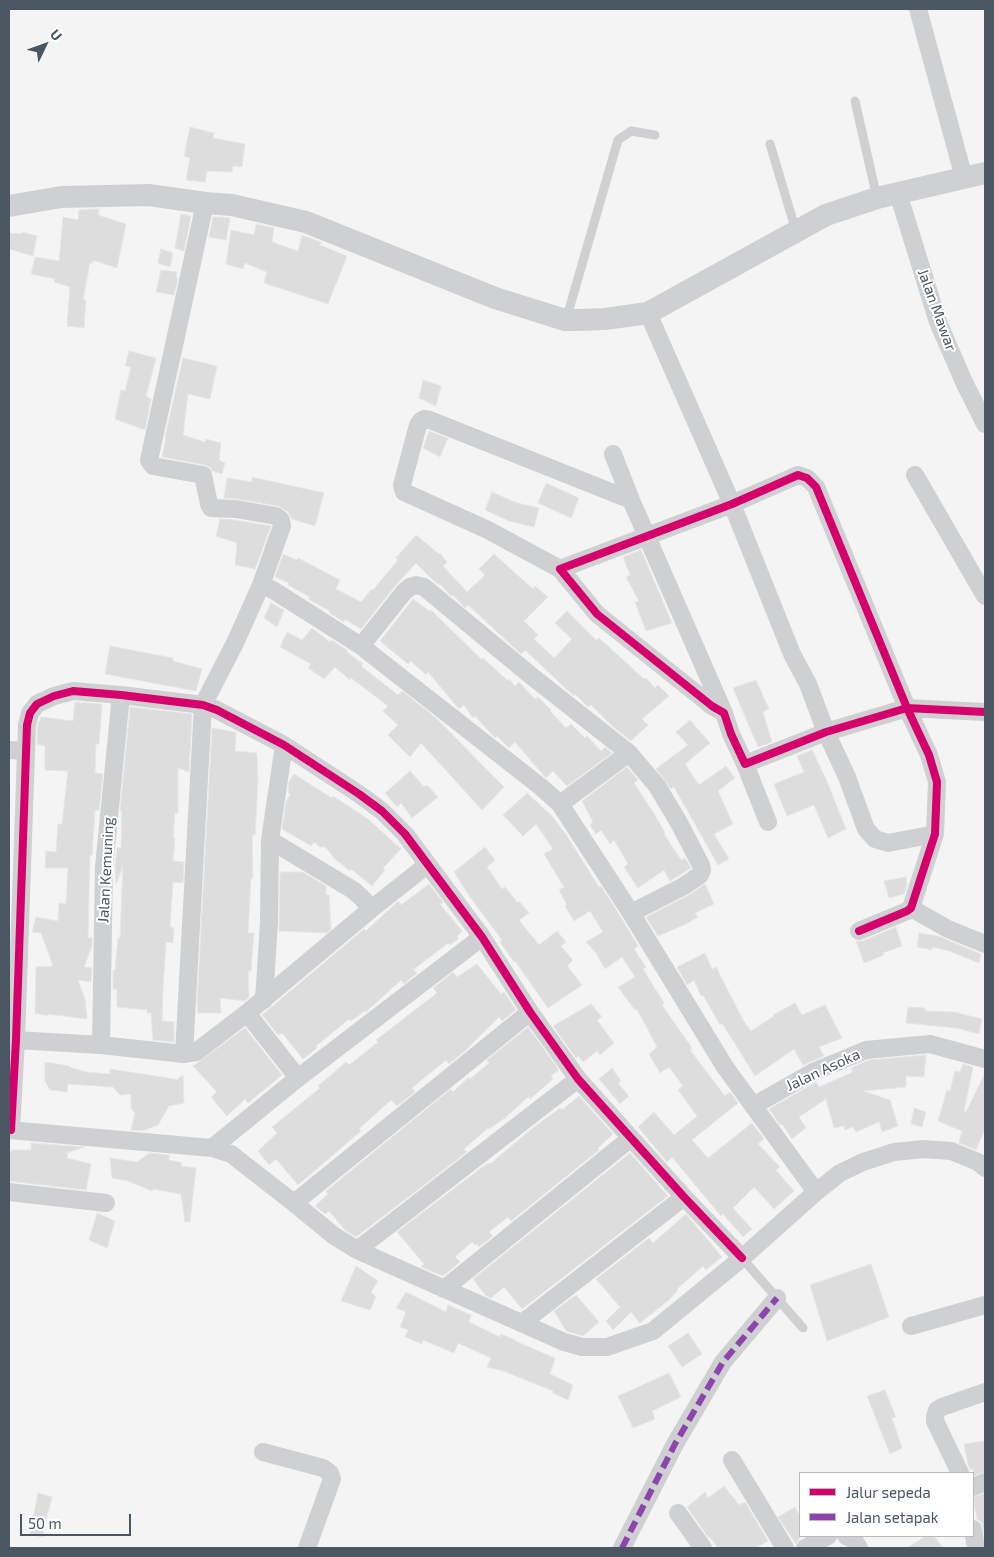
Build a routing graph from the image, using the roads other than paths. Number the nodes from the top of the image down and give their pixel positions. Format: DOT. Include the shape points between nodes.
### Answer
graph roads {
  1 [pos="918,9"];
  2 [pos="855,101"];
  3 [pos="655,135"];
  4 [pos="770,144"];
  5 [pos="975,175"];
  6 [pos="887,196"];
  7 [pos="205,203"];
  8 [pos="9,206"];
  9 [pos="796,231"];
  10 [pos="648,313"];
  11 [pos="566,320"];
  12 [pos="983,416"];
  13 [pos="613,454"];
  14 [pos="916,475"];
  15 [pos="631,500"];
  16 [pos="732,504"];
  17 [pos="647,535"];
  18 [pos="560,569"];
  19 [pos="261,585"];
  20 [pos="985,596"];
  21 [pos="361,646"];
  22 [pos="121,695"];
  23 [pos="203,705"];
  24 [pos="907,708"];
  25 [pos="985,712"];
  26 [pos="724,713"];
  27 [pos="826,732"];
  28 [pos="284,746"];
  29 [pos="9,750"];
  30 [pos="26,751"];
  31 [pos="629,753"];
  32 [pos="745,764"];
  33 [pos="560,804"];
  34 [pos="768,822"];
  35 [pos="935,834"];
  36 [pos="270,840"];
  37 [pos="428,865"];
  38 [pos="911,908"];
  39 [pos="370,910"];
  40 [pos="631,913"];
  41 [pos="859,931"];
  42 [pos="482,937"];
  43 [pos="985,944"];
  44 [pos="14,949"];
  45 [pos="264,1000"];
  46 [pos="530,1012"];
  47 [pos="247,1013"];
  48 [pos="16,1040"];
  49 [pos="101,1045"];
  50 [pos="184,1054"];
  51 [pos="985,1059"];
  52 [pos="298,1078"];
  53 [pos="578,1079"];
  54 [pos="753,1106"];
  55 [pos="10,1130"];
  56 [pos="631,1138"];
  57 [pos="212,1148"];
  58 [pos="985,1168"];
  59 [pos="9,1192"];
  60 [pos="816,1192"];
  61 [pos="684,1197"];
  62 [pos="106,1203"];
  63 [pos="294,1203"];
  64 [pos="357,1250"];
  65 [pos="742,1258"];
  66 [pos="444,1289"];
  67 [pos="778,1298"];
  68 [pos="985,1305"];
  69 [pos="522,1324"];
  70 [pos="911,1326"];
  71 [pos="803,1328"];
  72 [pos="985,1392"];
  73 [pos="263,1452"];
  74 [pos="732,1460"];
  75 [pos="960,1472"];
  76 [pos="678,1513"];
  77 [pos="974,1535"];
  78 [pos="826,1537"];
  79 [pos="848,1537"];
  80 [pos="307,1548"];
  81 [pos="622,1548"];
  82 [pos="703,1548"];
  83 [pos="785,1548"];
  84 [pos="805,1548"];
  85 [pos="860,1548"];
  86 [pos="976,1548"];
  1 -- 5 [label="street"];
  2 -- 6 [label="lane"];
  3 -- 11 [label="lane" via="630,131 618,140"];
  4 -- 9 [label="lane"];
  5 -- 6 [label="street"];
  6 -- 9 [label="street" via="826,215"];
  6 -- 12 [label="street, Jalan Mawar" via="938,322"];
  7 -- 8 [label="street" via="149,195 61,197"];
  7 -- 11 [label="street" via="232,205 306,222 495,298"];
  7 -- 19 [label="street" via="149,460 153,466 203,475 211,508 236,509 276,516 281,520 282,526"];
  9 -- 10 [label="street"];
  10 -- 11 [label="street"];
  10 -- 16 [label="street"];
  13 -- 15 [label="street"];
  14 -- 20 [label="street"];
  15 -- 17 [label="street"];
  15 -- 18 [label="street" via="430,420 421,421 402,485 404,492 488,530"];
  16 -- 17 [label="street"];
  16 -- 24 [label="street" via="798,475 807,478 816,488"];
  16 -- 27 [label="street"];
  17 -- 18 [label="street"];
  17 -- 26 [label="street"];
  18 -- 26 [label="street" via="596,614"];
  19 -- 21 [label="street"];
  19 -- 23 [label="street"];
  21 -- 31 [label="street" via="404,592 416,585 424,587"];
  21 -- 33 [label="street"];
  22 -- 23 [label="street"];
  22 -- 30 [label="street" via="73,691 37,704 30,713"];
  22 -- 49 [label="street, Jalan Kemuning" via="104,868"];
  23 -- 28 [label="street"];
  23 -- 50 [label="street"];
  24 -- 25 [label="street"];
  24 -- 27 [label="street"];
  24 -- 35 [label="street" via="929,755 937,782"];
  26 -- 32 [label="street"];
  27 -- 32 [label="street"];
  27 -- 35 [label="street" via="866,829 875,839 888,843"];
  28 -- 36 [label="street"];
  28 -- 37 [label="street" via="382,811"];
  29 -- 30 [label="street"];
  30 -- 44 [label="street"];
  31 -- 33 [label="street"];
  31 -- 40 [label="street" via="657,786 702,870 684,886"];
  32 -- 34 [label="street"];
  33 -- 40 [label="street"];
  35 -- 38 [label="street"];
  36 -- 39 [label="street" via="353,890"];
  36 -- 45 [label="street"];
  37 -- 39 [label="street"];
  37 -- 42 [label="street"];
  38 -- 41 [label="street"];
  38 -- 43 [label="street" via="948,929"];
  39 -- 45 [label="street"];
  40 -- 54 [label="street" via="725,1068"];
  42 -- 46 [label="street"];
  42 -- 52 [label="street"];
  44 -- 48 [label="street"];
  45 -- 47 [label="street"];
  46 -- 53 [label="street"];
  46 -- 63 [label="street"];
  47 -- 50 [label="street" via="196,1052"];
  47 -- 52 [label="street"];
  48 -- 49 [label="street"];
  48 -- 55 [label="street"];
  49 -- 50 [label="street"];
  51 -- 54 [label="street, Jalan Asoka" via="930,1044 866,1050 813,1072"];
  52 -- 57 [label="street"];
  53 -- 56 [label="street"];
  53 -- 64 [label="street"];
  54 -- 60 [label="street"];
  55 -- 57 [label="street"];
  56 -- 61 [label="street"];
  56 -- 66 [label="street"];
  57 -- 63 [label="street" via="231,1154"];
  58 -- 60 [label="street" via="951,1151 894,1152 840,1173"];
  59 -- 62 [label="street"];
  60 -- 65 [label="street"];
  61 -- 65 [label="street"];
  61 -- 69 [label="street"];
  63 -- 64 [label="street"];
  64 -- 66 [label="street"];
  65 -- 67 [label="lane"];
  65 -- 69 [label="street" via="653,1331 607,1347 582,1347"];
  66 -- 69 [label="street"];
  67 -- 71 [label="lane"];
  67 -- 81 [label="street" via="723,1362 675,1444"];
  68 -- 70 [label="street"];
  72 -- 75 [label="street" via="942,1407 935,1416"];
  73 -- 80 [label="street" via="323,1468 330,1473 332,1479"];
  74 -- 83 [label="street"];
  76 -- 82 [label="street"];
  77 -- 86 [label="street"];
  78 -- 84 [label="street"];
  79 -- 85 [label="street"];
}
